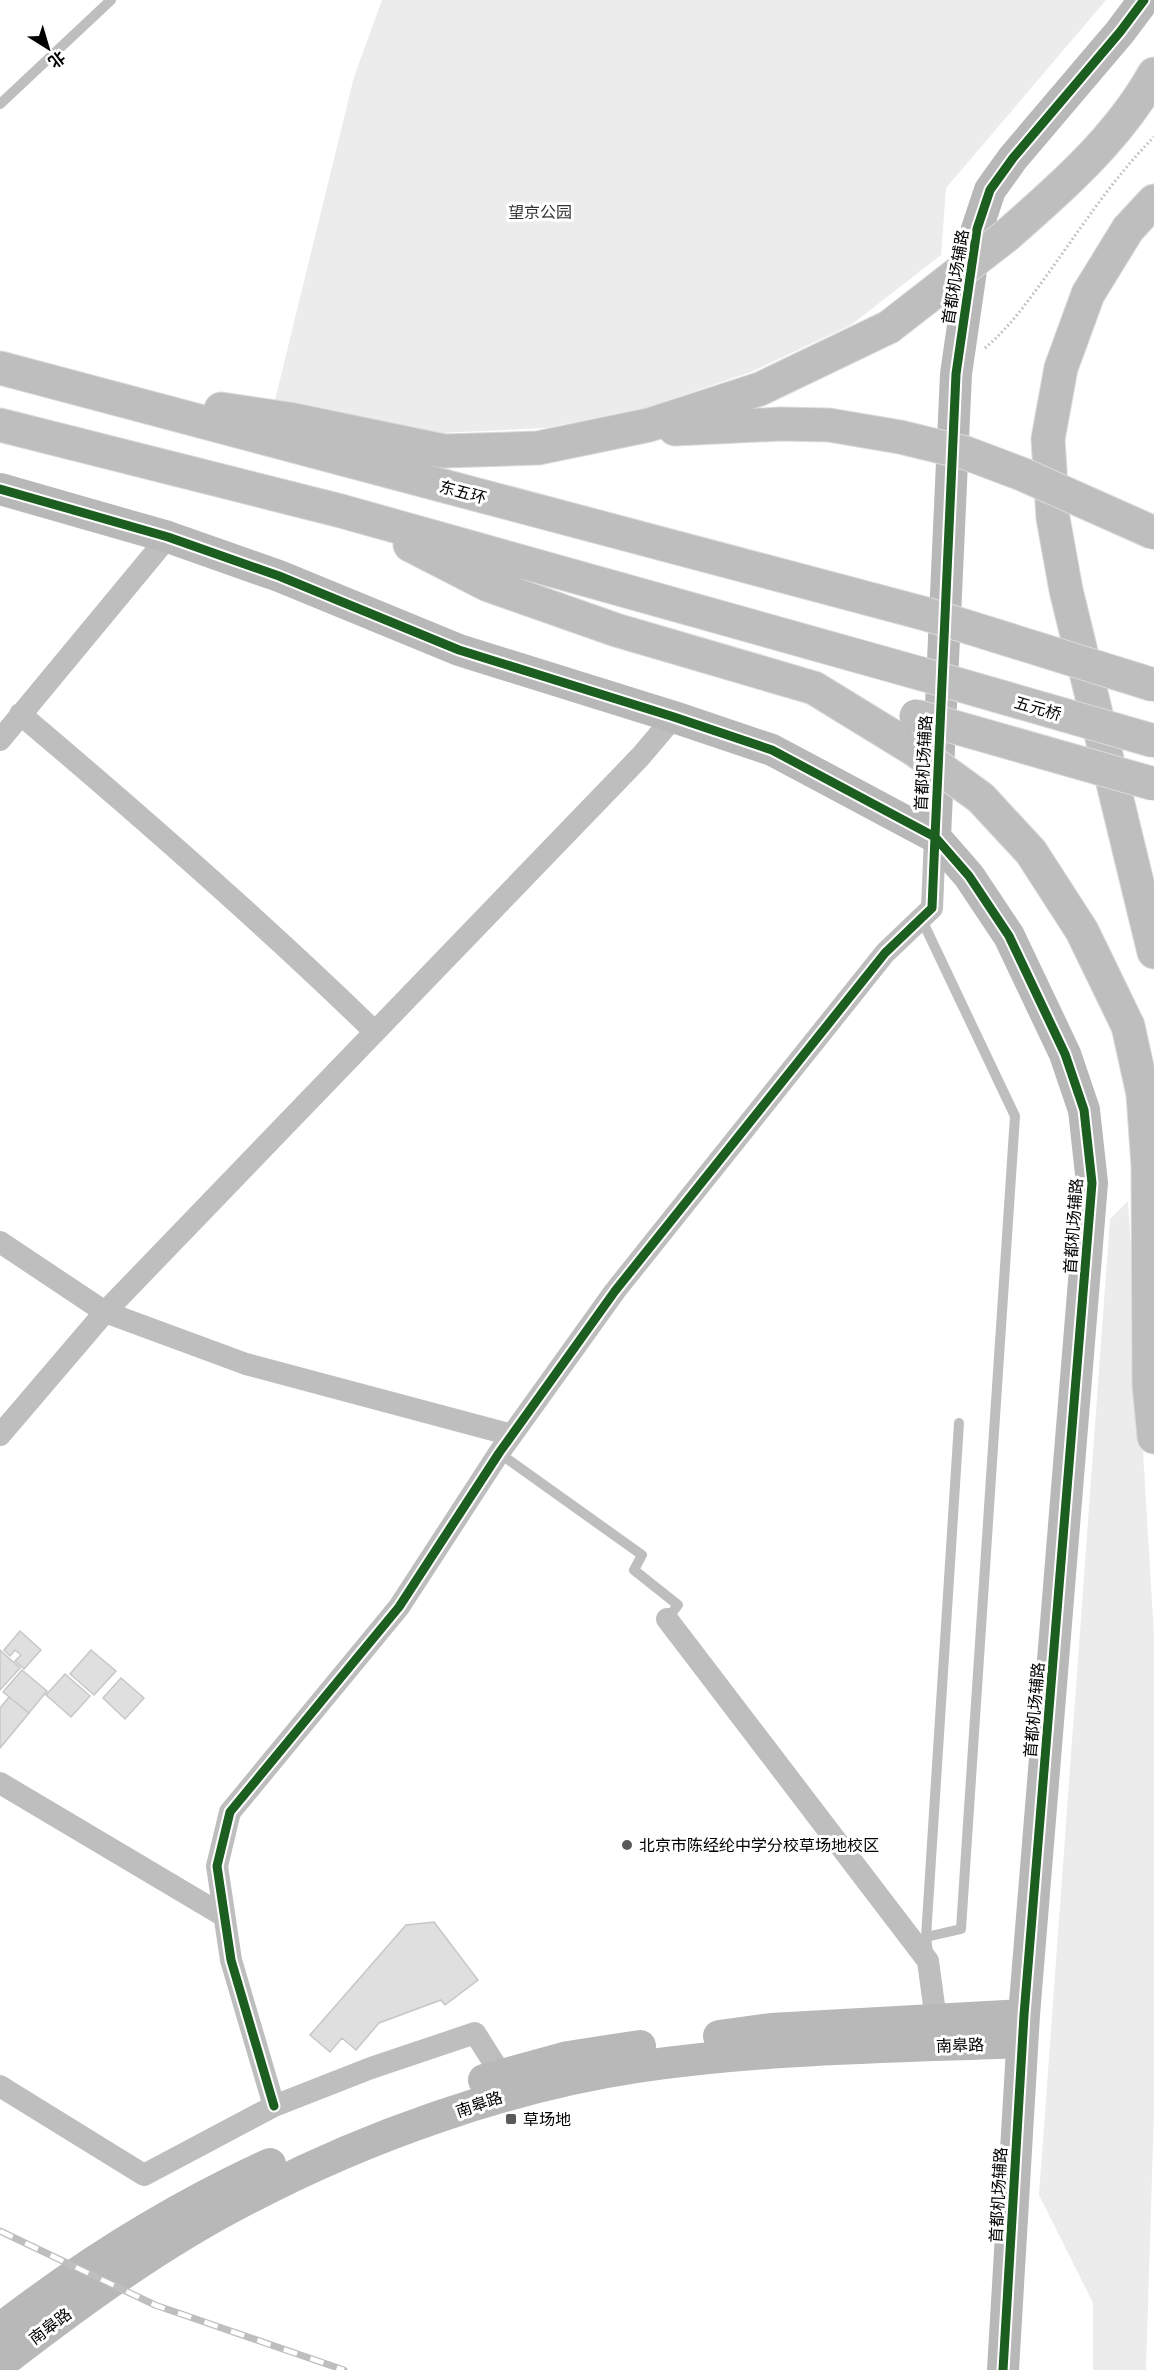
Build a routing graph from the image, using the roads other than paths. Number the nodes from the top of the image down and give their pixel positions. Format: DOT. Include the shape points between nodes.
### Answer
graph roads {
  1 [pos="111,0"];
  2 [pos="1143,0"];
  3 [pos="1154,74"];
  4 [pos="0,104"];
  5 [pos="1154,201"];
  6 [pos="0,368"];
  7 [pos="66,386"];
  8 [pos="0,425"];
  9 [pos="616,432"];
  10 [pos="0,489"];
  11 [pos="341,511"];
  12 [pos="1154,533"];
  13 [pos="168,537"];
  14 [pos="1154,685"];
  15 [pos="814,688"];
  16 [pos="20,714"];
  17 [pos="674,717"];
  18 [pos="0,740"];
  19 [pos="1154,741"];
  20 [pos="1154,784"];
  21 [pos="935,837"];
  22 [pos="921,918"];
  23 [pos="1154,952"];
  24 [pos="375,1032"];
  25 [pos="0,1242"];
  26 [pos="105,1312"];
  27 [pos="1154,1328"];
  28 [pos="1149,1385"];
  29 [pos="959,1423"];
  30 [pos="0,1435"];
  31 [pos="512,1435"];
  32 [pos="1154,1437"];
  33 [pos="499,1453"];
  34 [pos="667,1619"];
  35 [pos="0,1783"];
  36 [pos="224,1916"];
  37 [pos="926,1937"];
  38 [pos="928,1961"];
  39 [pos="936,2020"];
  40 [pos="1023,2029"];
  41 [pos="501,2074"];
  42 [pos="0,2086"];
  43 [pos="529,2090"];
  44 [pos="274,2106"];
  45 [pos="0,2329"];
  46 [pos="0,2364"];
  47 [pos="1003,2370"];
  1 -- 4 [label="lane"];
  2 -- 21 [label="street, 首都机场辅路" via="1013,158 990,190 977,229 956,374"];
  3 -- 9 [label="highway, bridge" via="1112,135 1061,188 889,327 760,389"];
  5 -- 23 [label="highway" via="1128,229 1088,294 1061,368 1048,439 1053,518 1066,590"];
  6 -- 7 [label="highway, 东五环"];
  7 -- 9 [label="highway" via="289,419 444,451 538,448"];
  7 -- 14 [label="highway, 东五环, bridge" via="926,614"];
  8 -- 11 [label="highway"];
  9 -- 12 [label="highway, bridge" via="781,424 829,425 900,437 966,453"];
  10 -- 13 [label="street"];
  11 -- 15 [label="highway" via="488,585 615,630"];
  11 -- 19 [label="highway, 五元桥, bridge"];
  13 -- 16 [label="street"];
  13 -- 17 [label="street" via="279,576 459,650"];
  15 -- 20 [label="highway, bridge"];
  15 -- 28 [label="highway, bridge" via="915,750 981,798 1030,852 1082,931 1128,1026 1143,1094 1148,1166"];
  16 -- 18 [label="street"];
  16 -- 24 [label="street" via="164,836 302,960"];
  17 -- 21 [label="street" via="772,750"];
  17 -- 24 [label="street"];
  21 -- 22 [label="street" via="933,908"];
  21 -- 40 [label="street, 首都机场辅路" via="969,876 1009,936 1065,1054 1084,1110 1092,1183"];
  22 -- 31 [label="street" via="885,953 637,1263"];
  22 -- 37 [label="lane" via="1015,1116 961,1929"];
  24 -- 26 [label="street"];
  25 -- 26 [label="street"];
  26 -- 30 [label="street"];
  26 -- 31 [label="street" via="246,1364"];
  27 -- 28 [label="highway"];
  28 -- 32 [label="highway"];
  29 -- 37 [label="lane"];
  31 -- 33 [label="street"];
  33 -- 34 [label="lane" via="642,1555 634,1570 678,1605"];
  33 -- 36 [label="street" via="399,1607 230,1812 217,1866"];
  34 -- 38 [label="street"];
  35 -- 36 [label="street"];
  36 -- 44 [label="street" via="231,1960"];
  37 -- 38 [label="lane"];
  38 -- 39 [label="street"];
  39 -- 40 [label="street, 南皋路"];
  39 -- 41 [label="street, 南皋路" via="771,2029 568,2057"];
  40 -- 43 [label="street, 南皋路" via="635,2067"];
  40 -- 47 [label="street, 首都机场辅路"];
  41 -- 43 [label="street"];
  41 -- 44 [label="street" via="475,2033"];
  41 -- 45 [label="street, 南皋路" via="362,2123 223,2186 116,2246"];
  42 -- 44 [label="street" via="144,2175"];
  43 -- 46 [label="street, 南皋路" via="392,2134 246,2199 134,2266"];
}
